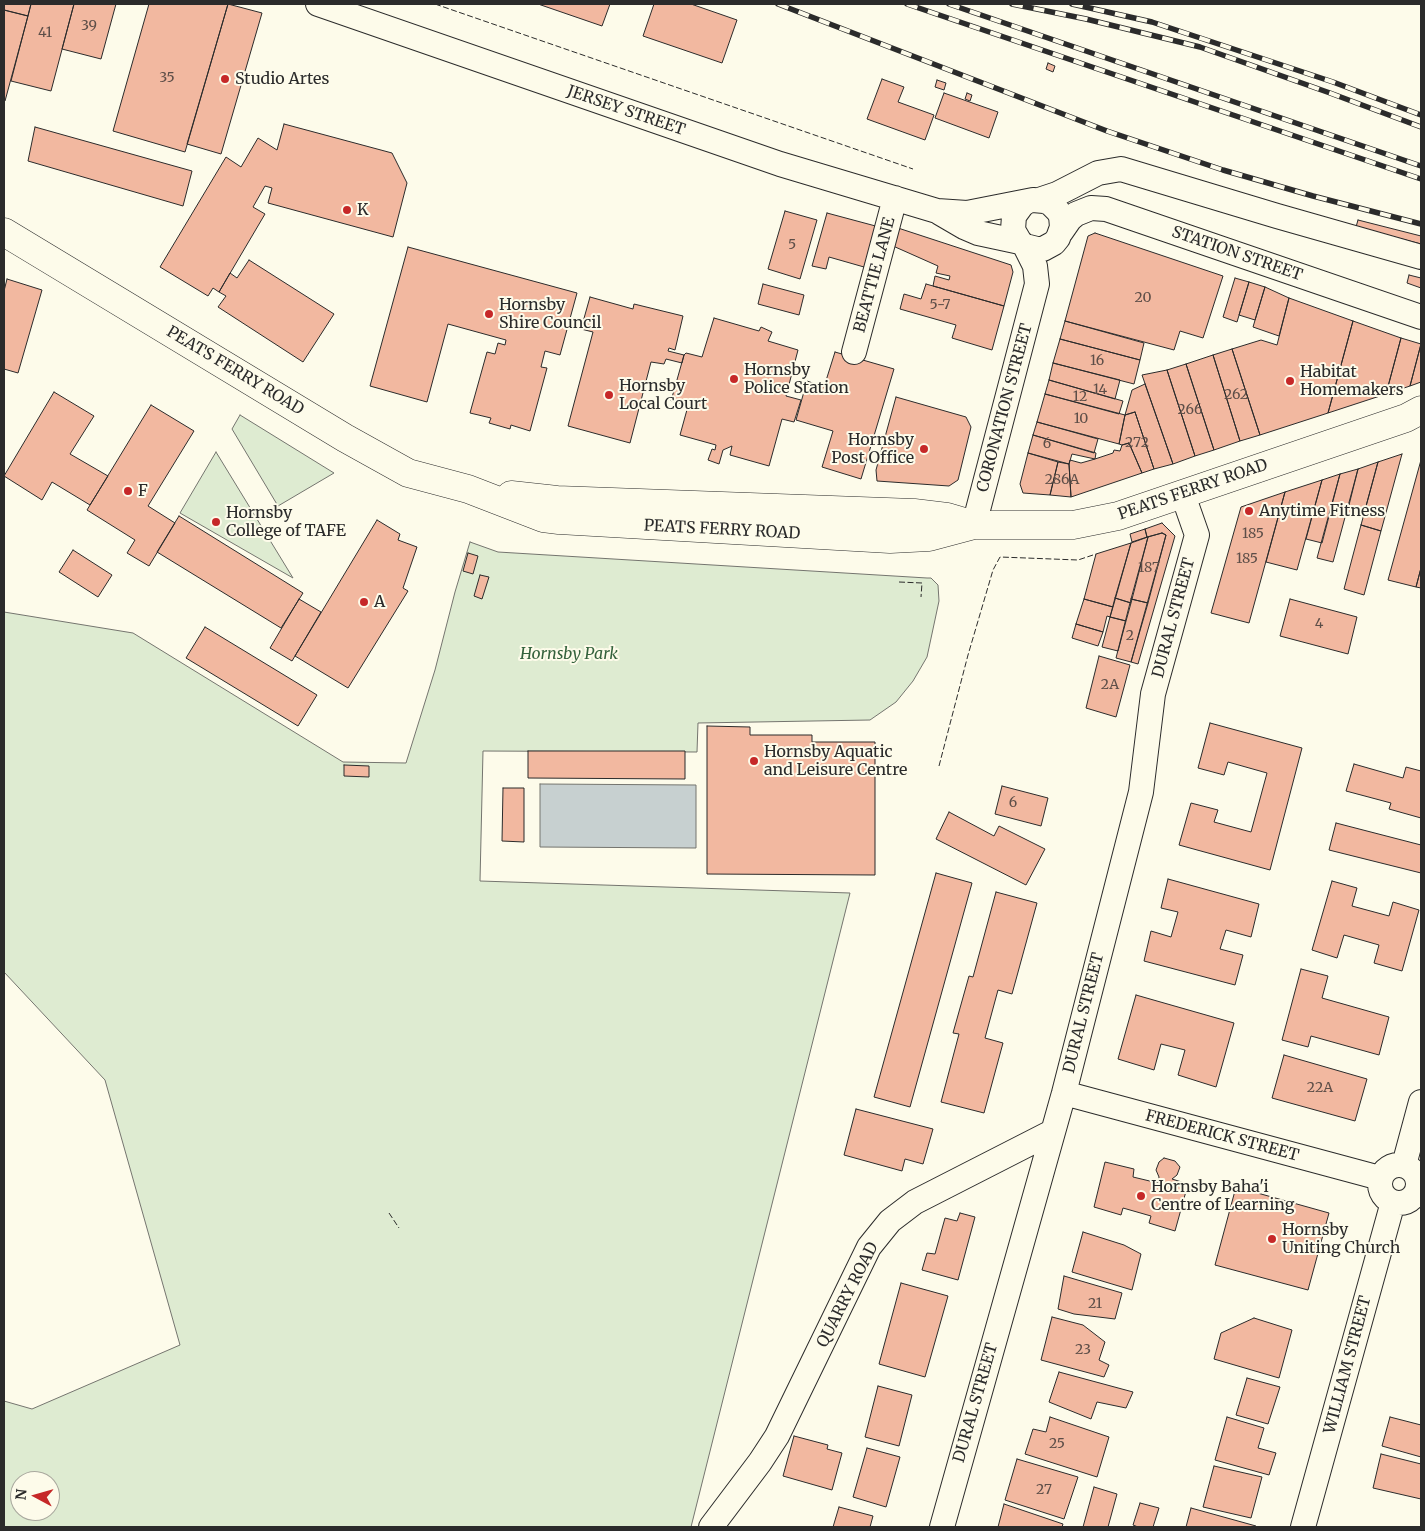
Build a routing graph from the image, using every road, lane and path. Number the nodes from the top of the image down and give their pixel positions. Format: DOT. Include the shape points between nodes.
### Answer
graph roads {
  1 [pos="318,4"];
  2 [pos="895,198"];
  3 [pos="1041,198"];
  4 [pos="937,211"];
  5 [pos="4,232"];
  6 [pos="1059,235"];
  7 [pos="1022,244"];
  8 [pos="1421,257"];
  9 [pos="1036,291"];
  10 [pos="1421,302"];
  11 [pos="1421,317"];
  12 [pos="854,352"];
  13 [pos="1416,416"];
  14 [pos="1183,494"];
  15 [pos="974,525"];
  16 [pos="1064,1093"];
  17 [pos="1421,1102"];
  18 [pos="1052,1132"];
  19 [pos="1404,1165"];
  20 [pos="1380,1178"];
  21 [pos="1419,1190"];
  22 [pos="1393,1202"];
  23 [pos="711,1527"];
  24 [pos="942,1527"];
  25 [pos="1303,1527"];
  1 -- 2 [label="street, JERSEY STREET" via="780,164"];
  2 -- 4 [label="street, JERSEY STREET"];
  2 -- 12 [label="street, BEATTIE LANE"];
  3 -- 4 [label="street, JERSEY STREET" via="967,213"];
  3 -- 6 [label="street" via="1058,211 1062,221"];
  3 -- 7 [label="street" via="1017,210 1013,230"];
  3 -- 8 [label="street" via="1098,173 1122,169"];
  3 -- 10 [label="street, STATION STREET" via="1081,190 1111,196"];
  4 -- 7 [label="street, JERSEY STREET" via="972,231"];
  5 -- 15 [label="main road, PEATS FERRY ROAD" via="345,438 408,472 474,491 557,500 914,513 947,517"];
  6 -- 7 [label="street" via="1043,249"];
  6 -- 9 [label="street, CORONATION STREET"];
  6 -- 11 [label="street, STATION STREET" via="1076,214 1090,208 1106,208"];
  7 -- 9 [label="street, CORONATION STREET" via="1037,272"];
  9 -- 15 [label="street, CORONATION STREET"];
  13 -- 14 [label="main road, PEATS FERRY ROAD"];
  14 -- 15 [label="main road, PEATS FERRY ROAD" via="1092,522 1059,526"];
  14 -- 16 [label="street, DURAL STREET" via="1196,535 1153,694 1141,792"];
  16 -- 18 [label="street, DURAL STREET"];
  16 -- 20 [label="street, FREDERICK STREET"];
  17 -- 19 [label="street"];
  18 -- 23 [label="street, QUARRY ROAD" via="915,1202 890,1221 870,1247 777,1436"];
  18 -- 24 [label="street, DURAL STREET"];
  19 -- 20 [label="street" via="1389,1167"];
  19 -- 21 [label="street" via="1416,1174"];
  20 -- 22 [label="street" via="1382,1194"];
  21 -- 22 [label="street" via="1408,1201"];
  22 -- 25 [label="street, WILLIAM STREET"];
}
